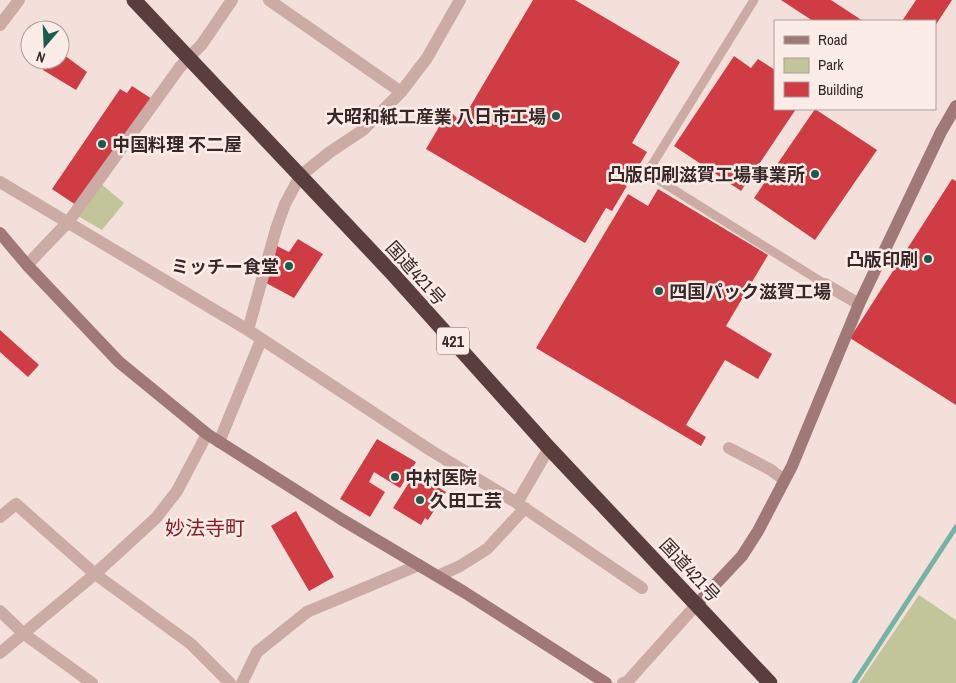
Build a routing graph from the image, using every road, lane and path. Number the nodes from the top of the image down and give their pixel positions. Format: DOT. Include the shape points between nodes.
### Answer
graph roads {
  1 [pos="19,0"];
  2 [pos="134,0"];
  3 [pos="232,0"];
  4 [pos="269,0"];
  5 [pos="754,0"];
  6 [pos="458,1"];
  7 [pos="0,25"];
  8 [pos="189,58"];
  9 [pos="401,92"];
  10 [pos="956,106"];
  11 [pos="300,176"];
  12 [pos="2,187"];
  13 [pos="69,221"];
  14 [pos="0,233"];
  15 [pos="27,265"];
  16 [pos="825,284"];
  17 [pos="859,304"];
  18 [pos="248,330"];
  19 [pos="261,340"];
  20 [pos="207,434"];
  21 [pos="219,442"];
  22 [pos="549,448"];
  23 [pos="729,448"];
  24 [pos="783,479"];
  25 [pos="521,506"];
  26 [pos="0,518"];
  27 [pos="419,565"];
  28 [pos="96,574"];
  29 [pos="438,576"];
  30 [pos="642,588"];
  31 [pos="697,604"];
  32 [pos="0,611"];
  33 [pos="24,634"];
  34 [pos="0,653"];
  35 [pos="92,683"];
  36 [pos="230,683"];
  37 [pos="242,683"];
  38 [pos="606,683"];
  39 [pos="622,683"];
  40 [pos="770,683"];
  1 -- 7 [label="street"];
  2 -- 8 [label="highway, 国道421号 / 421"];
  3 -- 8 [label="street"];
  4 -- 9 [label="street"];
  5 -- 16 [label="lane" via="647,173"];
  6 -- 9 [label="street" via="427,58"];
  8 -- 11 [label="highway, 国道421号 / 421"];
  8 -- 13 [label="street"];
  9 -- 11 [label="street" via="363,130"];
  10 -- 17 [label="street" via="940,132"];
  11 -- 18 [label="street" via="276,229"];
  11 -- 22 [label="highway, 国道421号 / 421"];
  12 -- 13 [label="street"];
  13 -- 15 [label="street"];
  13 -- 18 [label="street"];
  14 -- 15 [label="street"];
  15 -- 20 [label="street" via="119,362"];
  16 -- 17 [label="street"];
  17 -- 24 [label="street" via="792,466"];
  18 -- 19 [label="street"];
  19 -- 21 [label="street"];
  19 -- 25 [label="street"];
  20 -- 21 [label="street"];
  20 -- 28 [label="street" via="177,491 156,518"];
  21 -- 27 [label="street"];
  22 -- 25 [label="street"];
  22 -- 31 [label="highway, 国道421号 / 421"];
  23 -- 24 [label="street"];
  24 -- 31 [label="street" via="742,556"];
  25 -- 29 [label="street" via="487,549"];
  25 -- 30 [label="street"];
  26 -- 28 [label="street" via="16,504"];
  27 -- 29 [label="street"];
  27 -- 37 [label="street" via="307,612 257,652"];
  28 -- 33 [label="street"];
  28 -- 36 [label="street" via="191,644"];
  29 -- 38 [label="street"];
  31 -- 39 [label="street" via="627,682"];
  31 -- 40 [label="highway, 国道421号 / 421"];
  32 -- 33 [label="street"];
  33 -- 34 [label="street"];
  33 -- 35 [label="street"];
}
